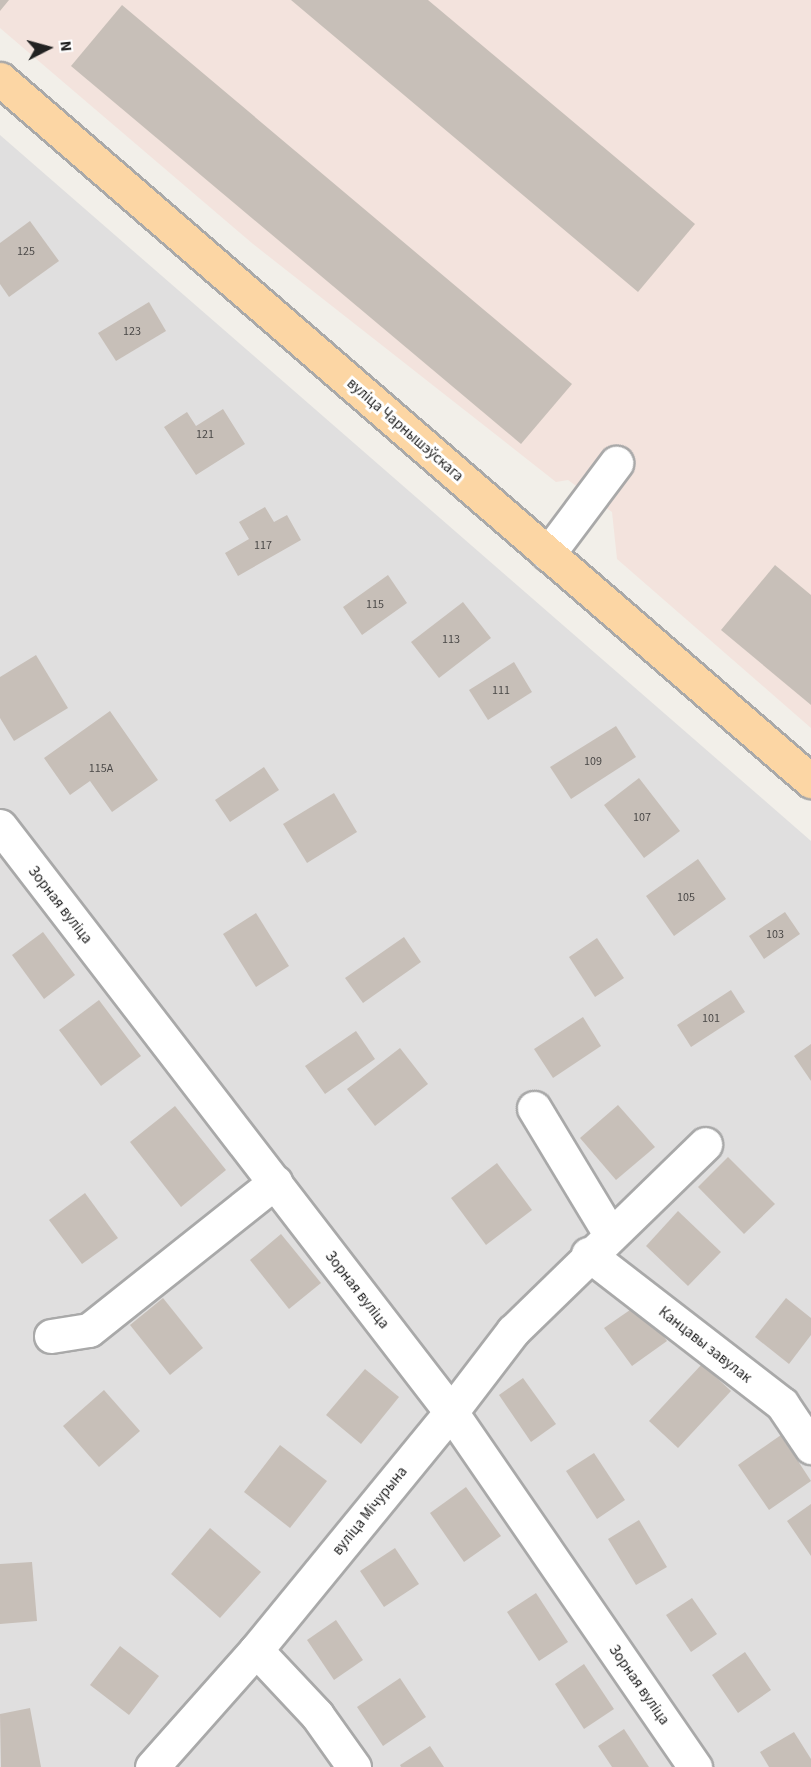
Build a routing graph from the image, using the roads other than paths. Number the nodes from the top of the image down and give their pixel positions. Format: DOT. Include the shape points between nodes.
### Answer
graph roads {
  1 [pos="0,78"];
  2 [pos="616,464"];
  3 [pos="548,555"];
  4 [pos="811,781"];
  5 [pos="0,826"];
  6 [pos="534,1108"];
  7 [pos="705,1144"];
  8 [pos="274,1182"];
  9 [pos="598,1244"];
  10 [pos="51,1336"];
  11 [pos="451,1412"];
  12 [pos="811,1447"];
  13 [pos="256,1650"];
  14 [pos="152,1767"];
  15 [pos="354,1767"];
  16 [pos="695,1767"];
  1 -- 3 [label="main road, вуліца Чарнышэўскага"];
  2 -- 3 [label="street"];
  3 -- 4 [label="main road, вуліца Чарнышэўскага"];
  5 -- 8 [label="street, Зорная вуліца"];
  6 -- 9 [label="street"];
  7 -- 9 [label="street, вуліца Мічурына"];
  8 -- 10 [label="street" via="89,1330"];
  8 -- 11 [label="street, Зорная вуліца"];
  9 -- 11 [label="street, вуліца Мічурына" via="513,1331"];
  9 -- 12 [label="street, Канцавы завулак" via="782,1404"];
  11 -- 13 [label="street, вуліца Мічурына"];
  11 -- 16 [label="street, Зорная вуліца"];
  13 -- 14 [label="street, вуліца Мічурына"];
  13 -- 15 [label="street" via="317,1715"];
}
